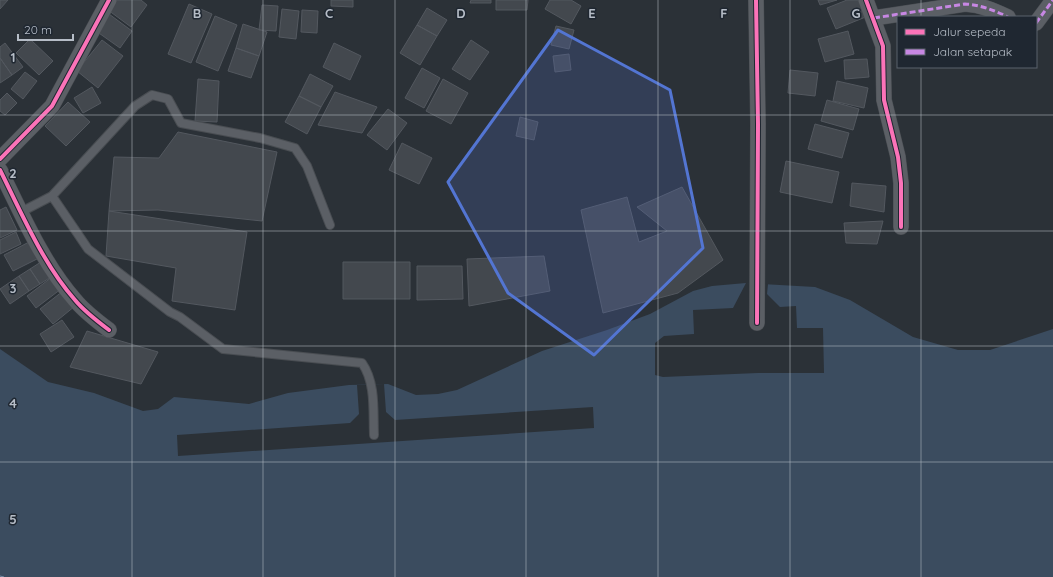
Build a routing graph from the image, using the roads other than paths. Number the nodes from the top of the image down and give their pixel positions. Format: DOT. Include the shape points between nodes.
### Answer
graph roads {
  1 [pos="109,0"];
  2 [pos="756,0"];
  3 [pos="866,0"];
  4 [pos="1053,0"];
  5 [pos="1006,16"];
  6 [pos="874,18"];
  7 [pos="1037,22"];
  8 [pos="0,159"];
  9 [pos="0,170"];
  10 [pos="52,196"];
  11 [pos="21,212"];
  12 [pos="330,225"];
  13 [pos="901,226"];
  14 [pos="757,323"];
  15 [pos="109,330"];
  16 [pos="374,435"];
  1 -- 8 [label="street" via="52,106"];
  2 -- 14 [label="street"];
  3 -- 6 [label="street"];
  4 -- 7 [label="street"];
  5 -- 6 [label="street" via="990,8 965,4"];
  6 -- 13 [label="street" via="884,55 884,100 898,157"];
  9 -- 11 [label="street"];
  10 -- 11 [label="lane"];
  10 -- 12 [label="lane" via="135,106 152,95 168,99 181,123 260,138 295,148 308,166"];
  10 -- 16 [label="lane" via="88,249 223,349 362,363 371,384"];
  11 -- 15 [label="street" via="65,288 75,301"];
}
